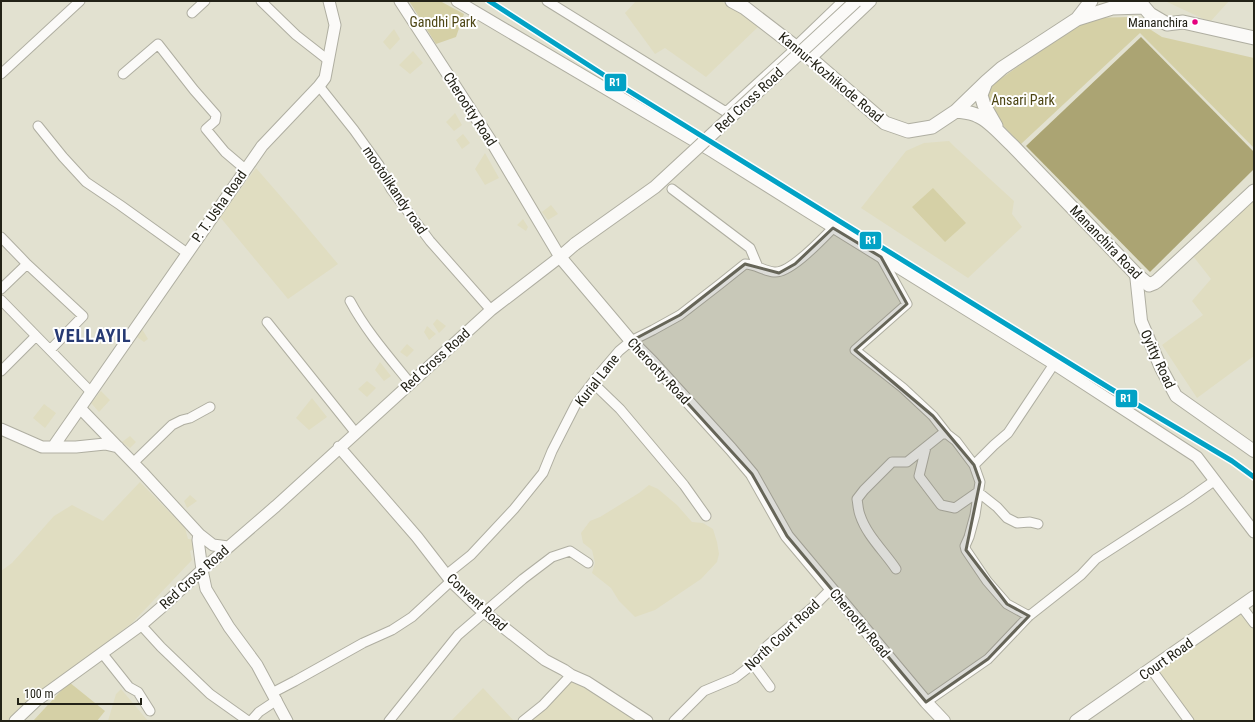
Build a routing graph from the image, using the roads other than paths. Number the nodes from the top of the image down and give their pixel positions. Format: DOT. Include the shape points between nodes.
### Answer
graph roads {
  1 [pos="80,1"];
  2 [pos="205,1"];
  3 [pos="261,1"];
  4 [pos="329,1"];
  5 [pos="400,1"];
  6 [pos="457,1"];
  7 [pos="547,1"];
  8 [pos="732,1"];
  9 [pos="845,1"];
  10 [pos="856,1"];
  11 [pos="870,1"];
  12 [pos="1091,1"];
  13 [pos="1141,4"];
  14 [pos="192,13"];
  15 [pos="1077,19"];
  16 [pos="1254,38"];
  17 [pos="796,48"];
  18 [pos="810,58"];
  19 [pos="328,60"];
  20 [pos="1,74"];
  21 [pos="123,74"];
  22 [pos="986,82"];
  23 [pos="319,86"];
  24 [pos="956,111"];
  25 [pos="38,126"];
  26 [pos="998,132"];
  27 [pos="245,169"];
  28 [pos="672,189"];
  29 [pos="1254,191"];
  30 [pos="833,228"];
  31 [pos="1,237"];
  32 [pos="187,253"];
  33 [pos="560,257"];
  34 [pos="881,257"];
  35 [pos="27,264"];
  36 [pos="758,267"];
  37 [pos="1136,274"];
  38 [pos="1,289"];
  39 [pos="1,300"];
  40 [pos="350,301"];
  41 [pos="491,310"];
  42 [pos="267,322"];
  43 [pos="36,336"];
  44 [pos="631,341"];
  45 [pos="50,350"];
  46 [pos="1054,364"];
  47 [pos="1,371"];
  48 [pos="410,383"];
  49 [pos="592,383"];
  50 [pos="91,392"];
  51 [pos="210,407"];
  52 [pos="80,408"];
  53 [pos="1,429"];
  54 [pos="355,432"];
  55 [pos="947,434"];
  56 [pos="52,446"];
  57 [pos="339,447"];
  58 [pos="926,447"];
  59 [pos="118,448"];
  60 [pos="1254,450"];
  61 [pos="134,463"];
  62 [pos="974,465"];
  63 [pos="1214,481"];
  64 [pos="978,492"];
  65 [pos="706,516"];
  66 [pos="1038,524"];
  67 [pos="1254,532"];
  68 [pos="199,534"];
  69 [pos="228,547"];
  70 [pos="588,563"];
  71 [pos="896,569"];
  72 [pos="202,570"];
  73 [pos="449,578"];
  74 [pos="831,589"];
  75 [pos="1254,597"];
  76 [pos="1242,607"];
  77 [pos="484,612"];
  78 [pos="1030,616"];
  79 [pos="1254,623"];
  80 [pos="141,625"];
  81 [pos="102,653"];
  82 [pos="753,664"];
  83 [pos="1151,669"];
  84 [pos="570,675"];
  85 [pos="770,688"];
  86 [pos="274,697"];
  87 [pos="926,702"];
  88 [pos="150,711"];
  89 [pos="15,721"];
  90 [pos="250,721"];
  91 [pos="287,721"];
  92 [pos="389,721"];
  93 [pos="523,721"];
  94 [pos="647,721"];
  95 [pos="674,721"];
  96 [pos="944,721"];
  97 [pos="1076,721"];
  98 [pos="1189,721"];
  1 -- 20 [label="street"];
  2 -- 14 [label="street"];
  3 -- 19 [label="street" via="296,35"];
  4 -- 19 [label="street, P. T. Usha Road" via="335,25"];
  5 -- 33 [label="street, Cherootty Road" via="491,141"];
  6 -- 30 [label="street" via="713,152"];
  7 -- 17 [label="street" via="726,112"];
  8 -- 17 [label="main road, Kannur-Kozhikode Road" via="745,8"];
  9 -- 17 [label="main road"];
  10 -- 33 [label="main road, Red Cross Road, bridge" via="655,187"];
  11 -- 18 [label="main road"];
  12 -- 15 [label="main road"];
  13 -- 15 [label="main road" via="1112,8"];
  13 -- 16 [label="main road" via="1150,14 1167,24 1183,22"];
  15 -- 22 [label="main road, Kannur-Kozhikode Road" via="1002,68"];
  17 -- 18 [label="main road, Kannur-Kozhikode Road"];
  18 -- 24 [label="main road, Kannur-Kozhikode Road" via="885,123 908,131 932,127"];
  19 -- 23 [label="street, P. T. Usha Road" via="325,78"];
  21 -- 27 [label="street" via="158,44 216,115 215,121 206,130 225,152"];
  22 -- 24 [label="main road, Kannur-Kozhikode Road"];
  22 -- 26 [label="main road" via="981,96"];
  23 -- 27 [label="street, P. T. Usha Road" via="262,146"];
  23 -- 41 [label="street, mootolikandy road" via="379,165 390,189 430,241"];
  24 -- 26 [label="main road, Mananchira Road" via="978,116"];
  25 -- 32 [label="street" via="86,182"];
  26 -- 37 [label="main road, Mananchira Road"];
  27 -- 32 [label="street, P. T. Usha Road"];
  28 -- 36 [label="street" via="750,248"];
  29 -- 37 [label="main road, Mananchira Road" via="1154,283 1149,285"];
  30 -- 34 [label="street"];
  30 -- 36 [label="street, Kurial Lane" via="795,264 779,273"];
  31 -- 35 [label="street"];
  32 -- 50 [label="street, P. T. Usha Road"];
  33 -- 41 [label="street, Red Cross Road"];
  33 -- 44 [label="main road, Cherootty Road"];
  34 -- 46 [label="street"];
  34 -- 55 [label="street" via="907,304 855,350 903,388 933,416"];
  35 -- 38 [label="street"];
  35 -- 45 [label="street" via="83,316"];
  36 -- 44 [label="street, Kurial Lane" via="744,264 680,315"];
  37 -- 60 [label="main road, Oyitty Road" via="1141,321 1176,396"];
  39 -- 43 [label="street"];
  40 -- 48 [label="street" via="357,314"];
  41 -- 48 [label="street, Red Cross Road"];
  42 -- 54 [label="street"];
  43 -- 45 [label="street"];
  43 -- 47 [label="street"];
  44 -- 49 [label="street, Kurial Lane"];
  44 -- 74 [label="main road, Cherootty Road" via="752,474 787,536"];
  45 -- 50 [label="street"];
  46 -- 62 [label="street" via="1008,433"];
  46 -- 63 [label="street" via="1197,457"];
  48 -- 54 [label="street, Red Cross Road"];
  49 -- 65 [label="street" via="625,415 684,485"];
  49 -- 73 [label="street, Kurial Lane" via="576,404 543,473 514,509"];
  50 -- 52 [label="street, P. T. Usha Road"];
  51 -- 61 [label="street" via="172,425"];
  52 -- 56 [label="street, P. T. Usha Road"];
  52 -- 59 [label="street"];
  53 -- 56 [label="street" via="42,447"];
  54 -- 57 [label="street, Red Cross Road"];
  55 -- 58 [label="street" via="942,434"];
  55 -- 62 [label="street"];
  56 -- 59 [label="street" via="105,444"];
  57 -- 69 [label="street, Red Cross Road"];
  57 -- 73 [label="street, Convent Road"];
  58 -- 64 [label="street" via="919,476 941,505 955,508"];
  58 -- 71 [label="street" via="907,462 892,462 857,499 865,526"];
  59 -- 61 [label="street"];
  61 -- 68 [label="street"];
  62 -- 64 [label="street" via="980,482"];
  63 -- 67 [label="street"];
  63 -- 78 [label="street" via="1096,559 1081,575"];
  64 -- 66 [label="street" via="1007,518 1017,523"];
  64 -- 78 [label="street" via="966,550 987,581 1007,604"];
  68 -- 69 [label="street" via="213,544"];
  68 -- 72 [label="street"];
  69 -- 72 [label="street, Red Cross Road"];
  70 -- 77 [label="street" via="570,551 552,557"];
  72 -- 80 [label="street, Red Cross Road"];
  72 -- 86 [label="street" via="206,589 229,627 257,665"];
  73 -- 77 [label="street, Convent Road"];
  73 -- 86 [label="street, Kurial Lane" via="412,617 296,681"];
  74 -- 82 [label="street, North Court Road" via="767,646"];
  74 -- 87 [label="main road, Cherootty Road"];
  75 -- 76 [label="main road, Court Road"];
  76 -- 79 [label="street"];
  76 -- 83 [label="main road, Court Road"];
  77 -- 84 [label="street, Convent Road" via="545,660"];
  77 -- 92 [label="street" via="458,634"];
  78 -- 87 [label="street" via="988,658"];
  80 -- 81 [label="street, Red Cross Road"];
  80 -- 90 [label="street" via="210,694"];
  81 -- 88 [label="street" via="129,687 138,692"];
  81 -- 89 [label="street, Red Cross Road" via="36,701"];
  82 -- 85 [label="street"];
  82 -- 95 [label="street, North Court Road" via="735,678 704,691"];
  83 -- 97 [label="main road, Court Road"];
  83 -- 98 [label="street"];
  84 -- 93 [label="street" via="543,705"];
  84 -- 94 [label="street, Convent Road" via="587,682"];
  86 -- 90 [label="street, Kurial Lane"];
  86 -- 91 [label="street"];
  87 -- 96 [label="main road, Cherootty Road"];
}
